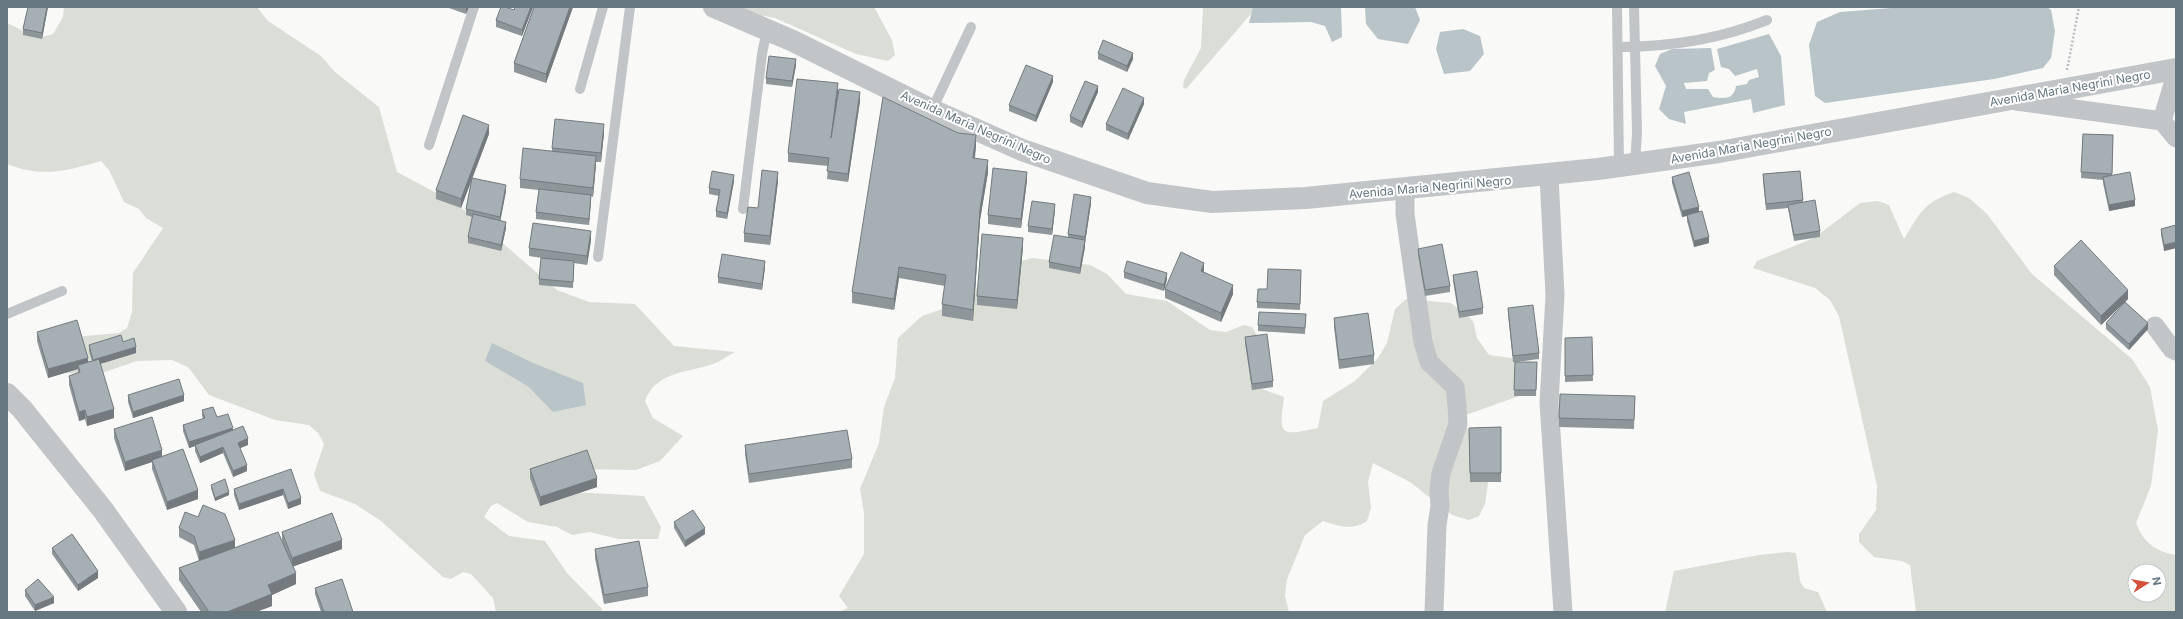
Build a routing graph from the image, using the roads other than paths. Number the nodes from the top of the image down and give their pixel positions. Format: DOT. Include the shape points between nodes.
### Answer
graph roads {
  1 [pos="474,7"];
  2 [pos="603,7"];
  3 [pos="630,7"];
  4 [pos="714,7"];
  5 [pos="1617,7"];
  6 [pos="1634,7"];
  7 [pos="1767,20"];
  8 [pos="971,27"];
  9 [pos="767,30"];
  10 [pos="1618,47"];
  11 [pos="1634,47"];
  12 [pos="2176,69"];
  13 [pos="2176,74"];
  14 [pos="580,89"];
  15 [pos="2005,100"];
  16 [pos="932,110"];
  17 [pos="2162,121"];
  18 [pos="2176,138"];
  19 [pos="429,144"];
  20 [pos="1627,165"];
  21 [pos="1549,176"];
  22 [pos="1405,189"];
  23 [pos="742,210"];
  24 [pos="598,258"];
  25 [pos="62,291"];
  26 [pos="7,314"];
  27 [pos="2155,326"];
  28 [pos="2176,351"];
  29 [pos="7,394"];
  30 [pos="176,612"];
  31 [pos="1434,612"];
  32 [pos="1563,612"];
  1 -- 19 [label="lane"];
  2 -- 14 [label="lane"];
  3 -- 24 [label="lane"];
  4 -- 9 [label="street, Avenida Maria Negrini Negro"];
  5 -- 10 [label="lane"];
  6 -- 11 [label="lane"];
  7 -- 11 [label="lane" via="1736,33 1701,40"];
  8 -- 16 [label="lane"];
  9 -- 16 [label="street, Avenida Maria Negrini Negro"];
  9 -- 23 [label="lane"];
  10 -- 11 [label="lane"];
  10 -- 20 [label="lane"];
  11 -- 20 [label="lane"];
  12 -- 15 [label="street, Avenida Maria Negrini Negro"];
  13 -- 17 [label="street"];
  15 -- 17 [label="street"];
  15 -- 20 [label="street, Avenida Maria Negrini Negro" via="1719,152"];
  16 -- 22 [label="street, Avenida Maria Negrini Negro" via="1022,150 1099,178 1154,194 1212,202 1249,202"];
  17 -- 18 [label="street"];
  20 -- 21 [label="street, Avenida Maria Negrini Negro"];
  21 -- 22 [label="street, Avenida Maria Negrini Negro"];
  21 -- 32 [label="street" via="1555,295 1549,403"];
  22 -- 31 [label="street" via="1405,214 1423,342 1429,362 1455,387 1457,405 1458,424 1441,473 1438,490 1440,506"];
  25 -- 26 [label="lane"];
  27 -- 28 [label="street"];
  29 -- 30 [label="street" via="104,510"];
}
